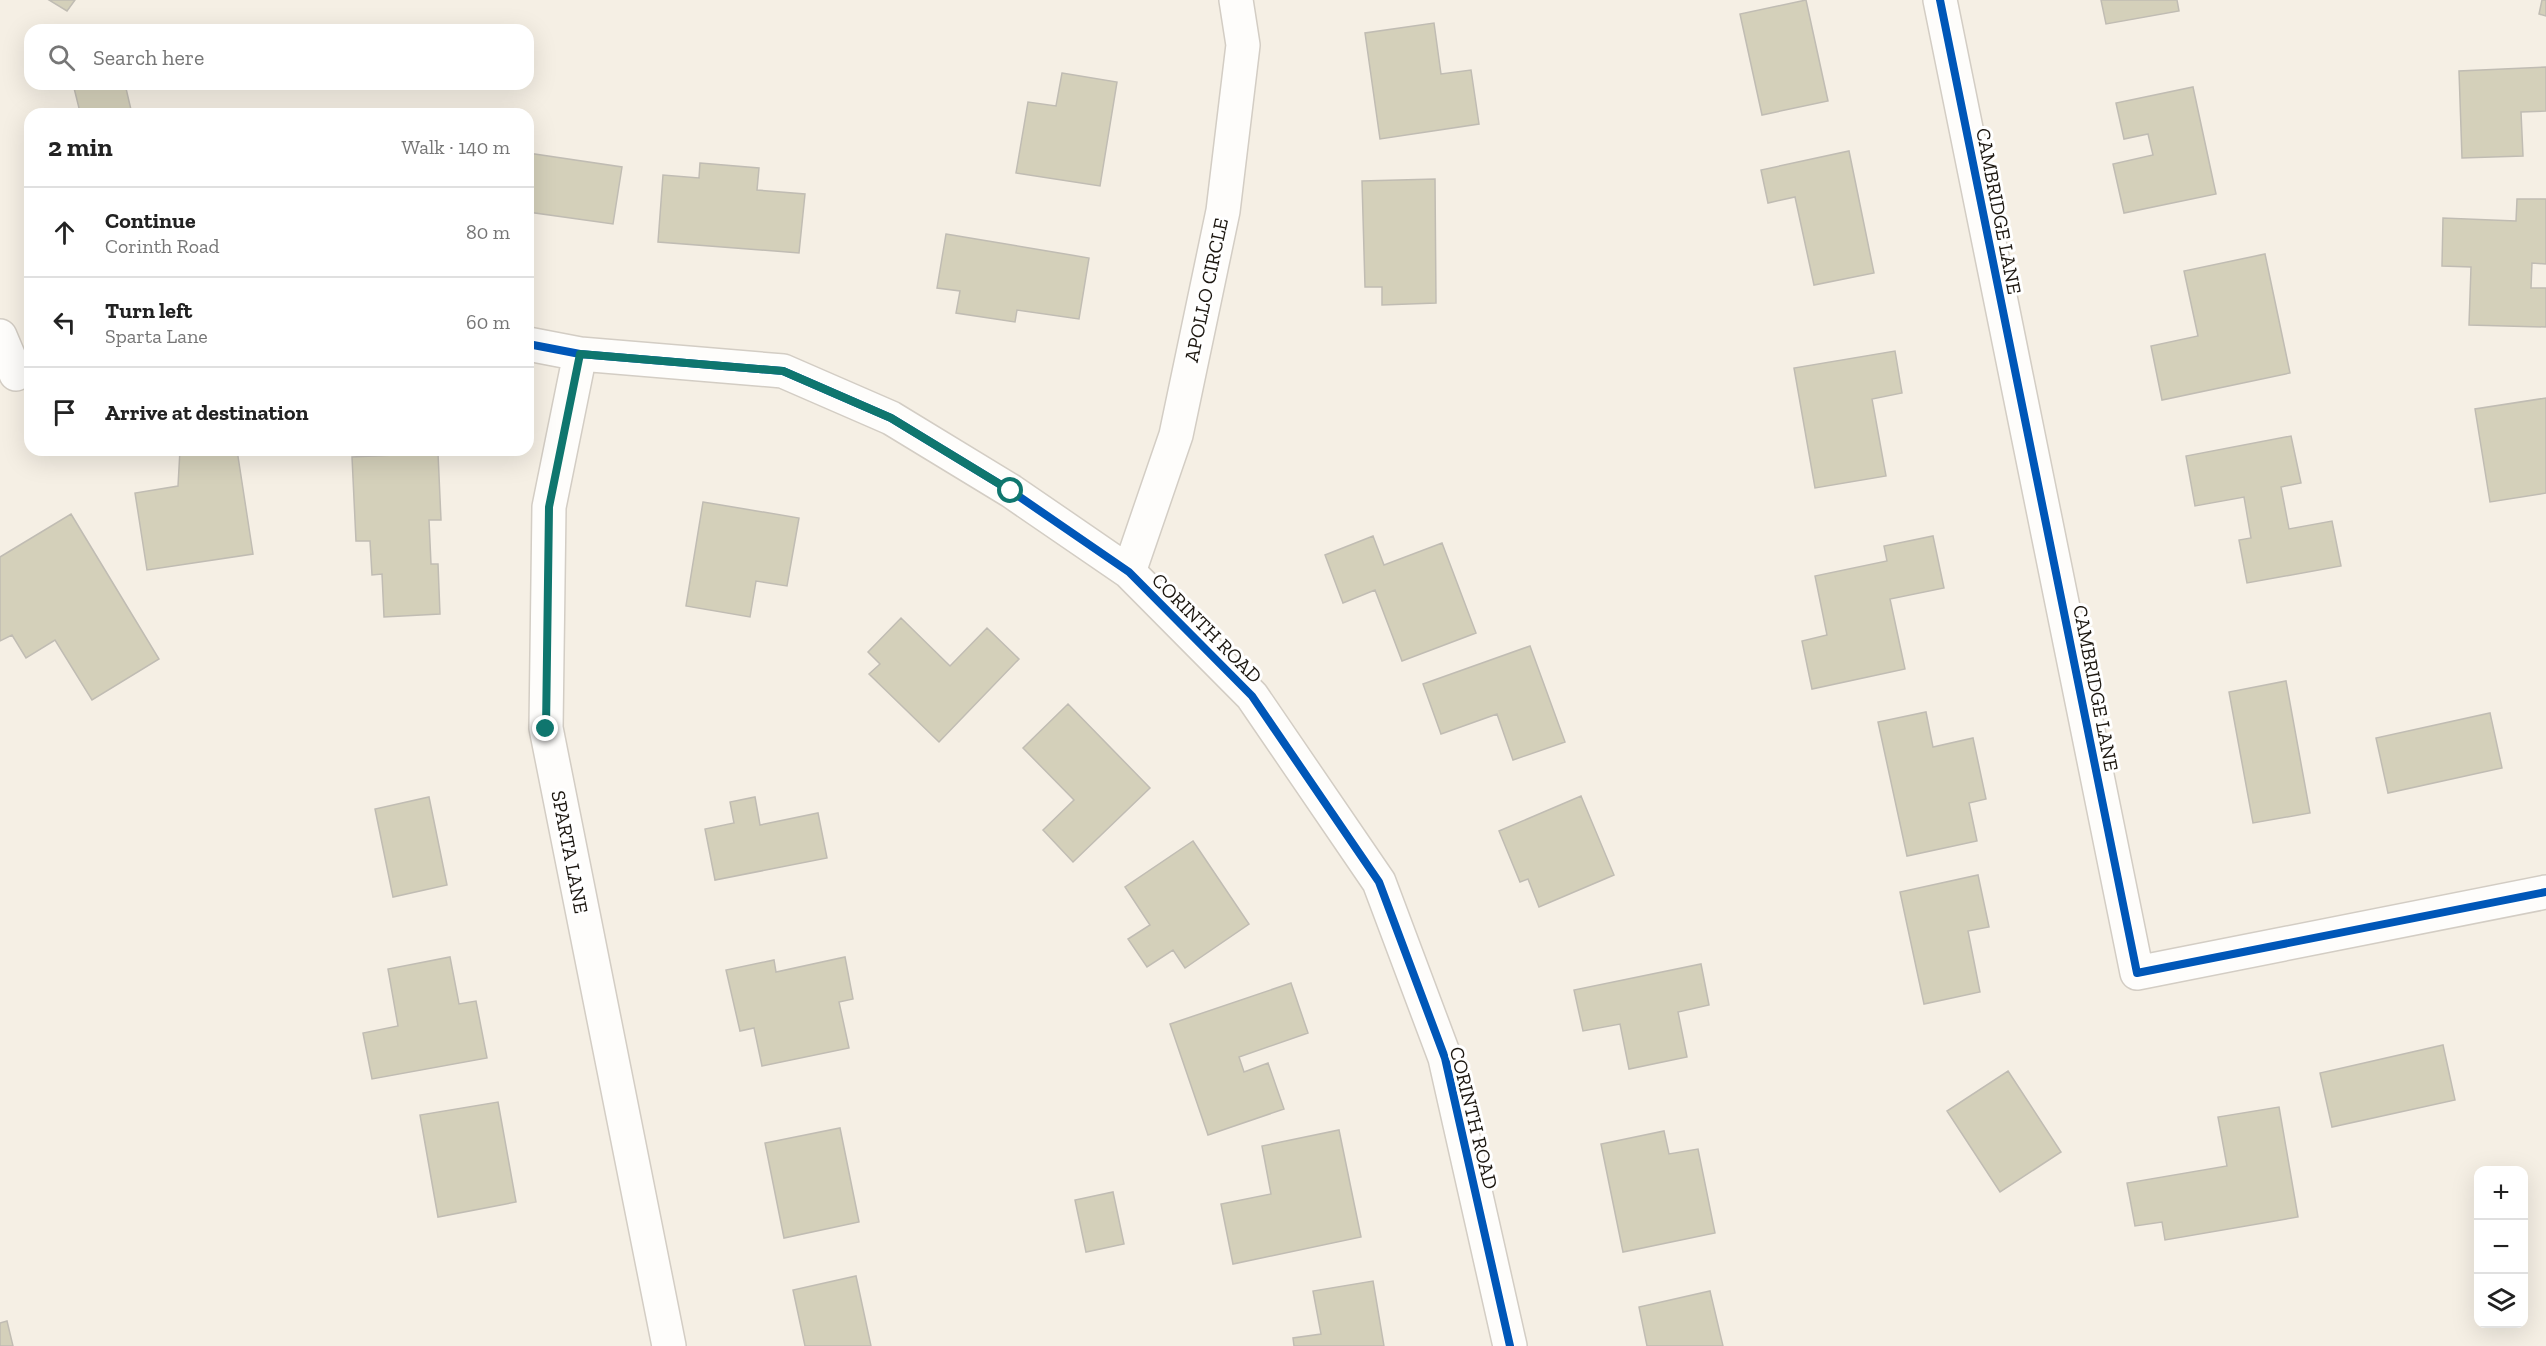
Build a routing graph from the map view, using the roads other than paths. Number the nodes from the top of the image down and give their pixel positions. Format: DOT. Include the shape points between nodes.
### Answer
graph roads {
  1 [pos="1236,0"];
  2 [pos="1940,0"];
  3 [pos="0,336"];
  4 [pos="534,345"];
  5 [pos="580,354"];
  6 [pos="15,376"];
  7 [pos="1129,572"];
  8 [pos="2546,892"];
  9 [pos="669,1346"];
  10 [pos="1510,1346"];
  1 -- 7 [label="street, APOLLO CIRCLE" via="1243,45 1223,210 1176,435"];
  2 -- 8 [label="street, CAMBRIDGE LANE" via="2137,973"];
  3 -- 6 [label="street"];
  4 -- 5 [label="street, CORINTH ROAD"];
  5 -- 7 [label="street, CORINTH ROAD" via="783,371 891,418 1011,491"];
  5 -- 9 [label="street, SPARTA LANE" via="549,507 546,729"];
  7 -- 10 [label="street, CORINTH ROAD" via="1252,696 1379,882 1445,1058"];
}
